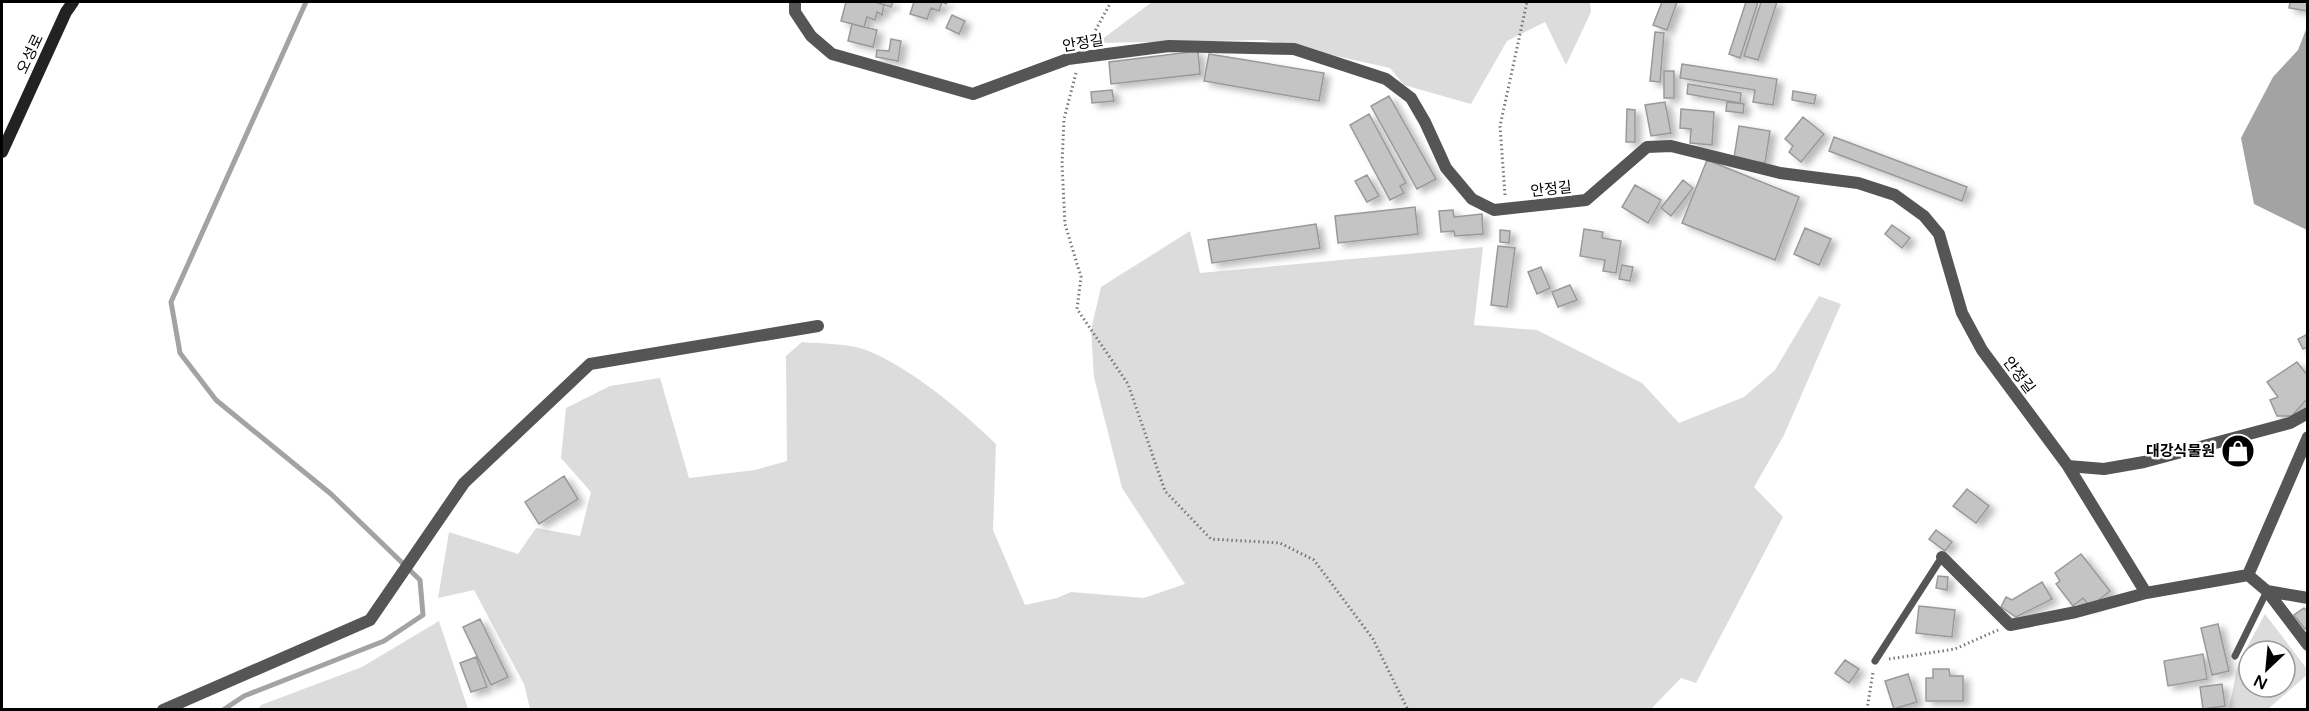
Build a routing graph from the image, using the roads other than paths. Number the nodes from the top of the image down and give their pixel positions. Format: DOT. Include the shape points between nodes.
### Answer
graph roads {
  1 [pos="73,2"];
  2 [pos="795,2"];
  3 [pos="2,152"];
  4 [pos="818,326"];
  5 [pos="2307,413"];
  6 [pos="2307,437"];
  7 [pos="2068,466"];
  8 [pos="1942,557"];
  9 [pos="2248,575"];
  10 [pos="2267,591"];
  11 [pos="2146,593"];
  12 [pos="2307,598"];
  13 [pos="2307,645"];
  14 [pos="2235,656"];
  15 [pos="1875,661"];
  16 [pos="163,710"];
  1 -- 3 [label="main road, 오성로"];
  2 -- 7 [label="street, 안정길" via="795,12 806,28 832,54 973,94 1068,59 1169,46 1294,49 1386,79 1411,98 1446,168 1472,199 1494,210 1586,200 1647,147 1671,146 1780,173 1858,183 1895,195 1924,216 1939,234 1962,313 1982,350"];
  4 -- 16 [label="street" via="590,364 464,483 370,620"];
  5 -- 7 [label="street" via="2290,423 2144,462 2104,469"];
  6 -- 9 [label="street"];
  7 -- 11 [label="street, 안정길"];
  8 -- 11 [label="street" via="2010,625"];
  8 -- 15 [label="lane"];
  9 -- 10 [label="street"];
  9 -- 11 [label="street"];
  10 -- 12 [label="street"];
  10 -- 13 [label="street"];
  10 -- 14 [label="lane"];
}
